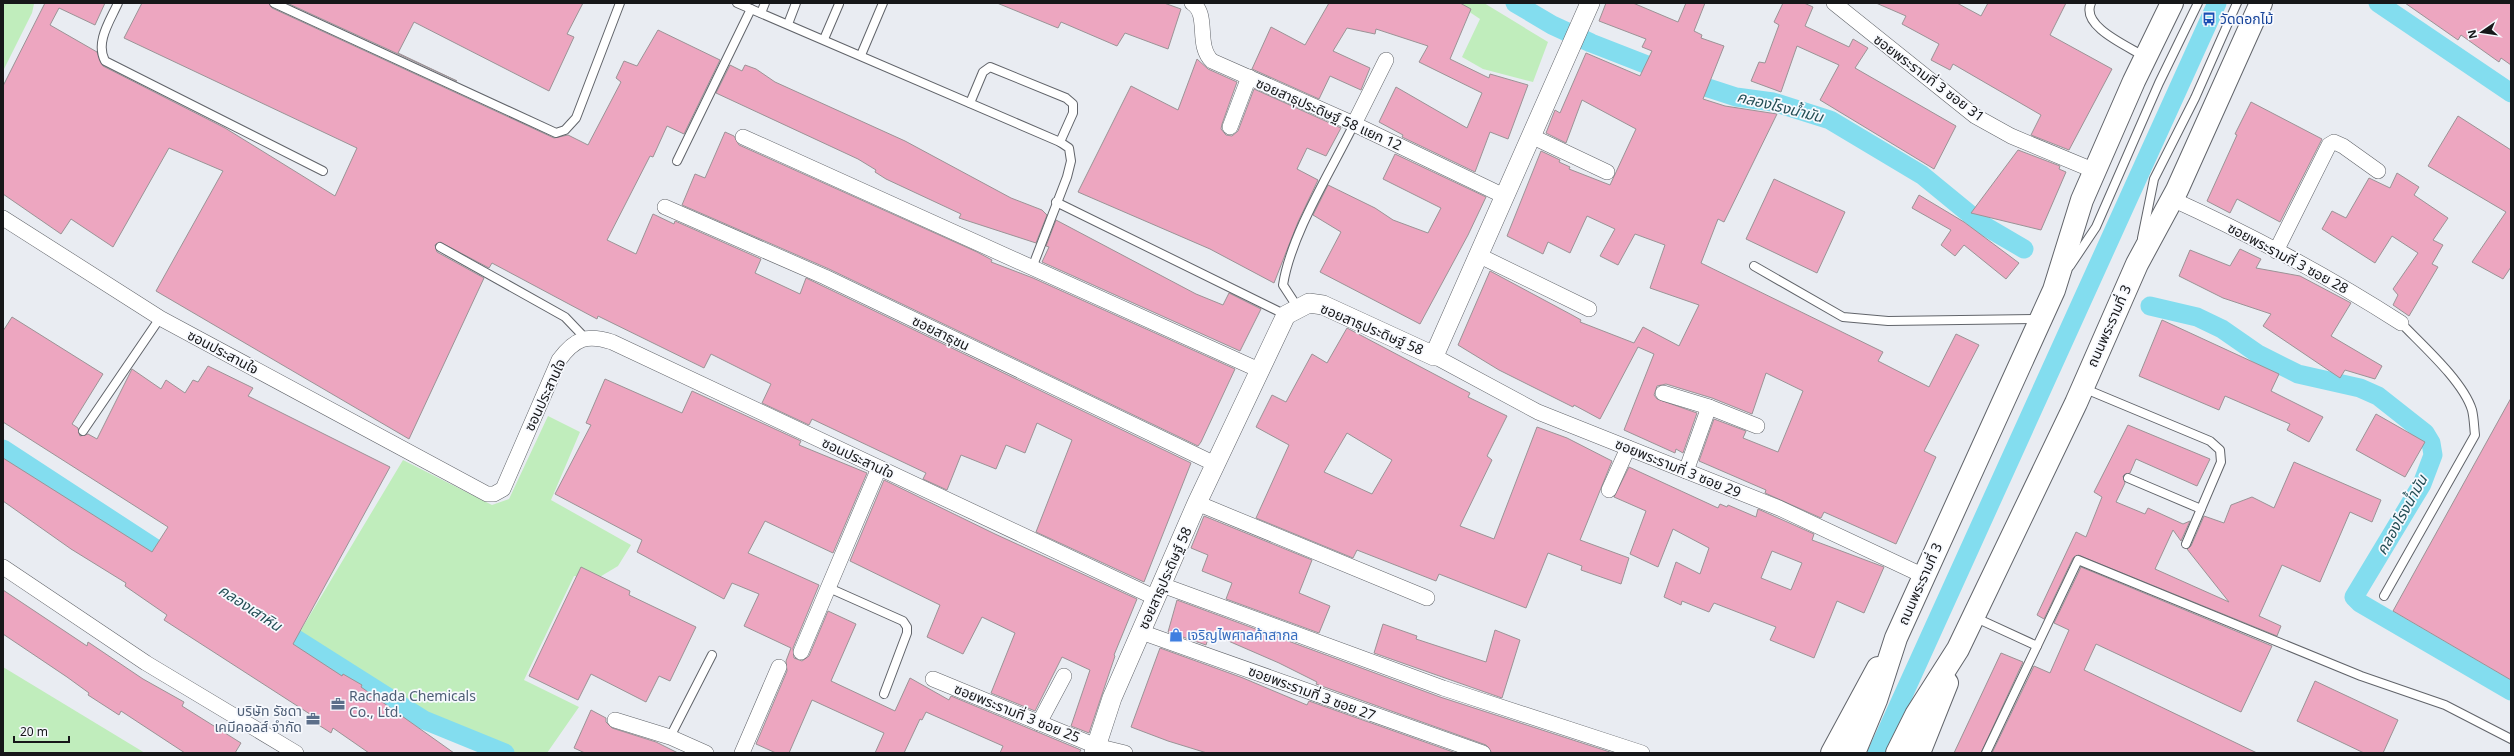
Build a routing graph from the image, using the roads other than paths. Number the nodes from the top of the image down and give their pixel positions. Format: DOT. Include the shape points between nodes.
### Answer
graph roads {
  1 [pos="118,3"];
  2 [pos="274,3"];
  3 [pos="620,3"];
  4 [pos="738,3"];
  5 [pos="765,3"];
  6 [pos="796,3"];
  7 [pos="882,3"];
  8 [pos="1192,3"];
  9 [pos="1590,3"];
  10 [pos="1834,3"];
  11 [pos="2091,3"];
  12 [pos="2172,3"];
  13 [pos="2198,3"];
  14 [pos="2237,3"];
  15 [pos="2261,3"];
  16 [pos="839,4"];
  17 [pos="751,9"];
  18 [pos="761,13"];
  19 [pos="788,24"];
  20 [pos="824,39"];
  21 [pos="861,55"];
  22 [pos="2146,57"];
  23 [pos="1386,60"];
  24 [pos="1249,77"];
  25 [pos="970,103"];
  26 [pos="1354,124"];
  27 [pos="1230,127"];
  28 [pos="1531,136"];
  29 [pos="743,137"];
  30 [pos="1060,142"];
  31 [pos="677,160"];
  32 [pos="323,171"];
  33 [pos="2095,171"];
  34 [pos="2378,171"];
  35 [pos="1607,172"];
  36 [pos="1504,196"];
  37 [pos="2172,199"];
  38 [pos="1056,202"];
  39 [pos="665,207"];
  40 [pos="3,218"];
  41 [pos="440,248"];
  42 [pos="2276,251"];
  43 [pos="1478,255"];
  44 [pos="2137,264"];
  45 [pos="1754,266"];
  46 [pos="1032,268"];
  47 [pos="2054,290"];
  48 [pos="1589,309"];
  49 [pos="1292,311"];
  50 [pos="160,318"];
  51 [pos="2040,320"];
  52 [pos="2401,323"];
  53 [pos="586,339"];
  54 [pos="1434,356"];
  55 [pos="1259,370"];
  56 [pos="2082,388"];
  57 [pos="1663,393"];
  58 [pos="1709,407"];
  59 [pos="1757,426"];
  60 [pos="83,431"];
  61 [pos="1628,448"];
  62 [pos="1215,464"];
  63 [pos="879,468"];
  64 [pos="1686,471"];
  65 [pos="2128,478"];
  66 [pos="1609,490"];
  67 [pos="1197,503"];
  68 [pos="2201,509"];
  69 [pos="2186,544"];
  70 [pos="3,567"];
  71 [pos="1924,576"];
  72 [pos="829,588"];
  73 [pos="1159,592"];
  74 [pos="2384,596"];
  75 [pos="1427,598"];
  76 [pos="1974,616"];
  77 [pos="1141,632"];
  78 [pos="1896,638"];
  79 [pos="2037,646"];
  80 [pos="1958,649"];
  81 [pos="801,652"];
  82 [pos="712,655"];
  83 [pos="779,667"];
  84 [pos="1064,676"];
  85 [pos="933,679"];
  86 [pos="884,694"];
  87 [pos="615,720"];
  88 [pos="1039,723"];
  89 [pos="670,738"];
  90 [pos="2511,739"];
  91 [pos="1095,749"];
  92 [pos="296,753"];
  93 [pos="706,753"];
  94 [pos="742,753"];
  95 [pos="1124,753"];
  96 [pos="1484,753"];
  97 [pos="1642,753"];
  98 [pos="1832,753"];
  99 [pos="1854,753"];
  100 [pos="1897,753"];
  101 [pos="1919,753"];
  102 [pos="1986,753"];
  1 -- 32 [label="lane" via="103,37 100,52 105,61"];
  2 -- 3 [label="lane" via="556,133 565,130 576,118"];
  4 -- 17 [label="lane"];
  5 -- 18 [label="lane"];
  6 -- 19 [label="lane"];
  7 -- 21 [label="lane"];
  8 -- 24 [label="street, ซอยสาธุประดิษฐ์ 58 แยก 12" via="1201,13 1205,55 1212,61"];
  9 -- 28 [label="street, ซอยสาธุประดิษฐ์ 58"];
  10 -- 33 [label="street, ซอยพระรามที่ 3 ซอย 31" via="1975,116 2012,136"];
  11 -- 22 [label="lane" via="2091,19 2102,31"];
  12 -- 22 [label="main road, ถนนพระรามที่ 3"];
  13 -- 47 [label="lane" via="2159,83 2096,227"];
  14 -- 44 [label="lane" via="2195,98 2154,179"];
  15 -- 37 [label="main road, ถนนพระรามที่ 3"];
  16 -- 20 [label="lane"];
  17 -- 18 [label="lane"];
  17 -- 31 [label="lane"];
  18 -- 19 [label="lane"];
  19 -- 20 [label="lane"];
  20 -- 21 [label="lane"];
  21 -- 25 [label="lane"];
  22 -- 33 [label="main road, ถนนพระรามที่ 3"];
  23 -- 26 [label="street"];
  24 -- 26 [label="street, ซอยสาธุประดิษฐ์ 58 แยก 12"];
  24 -- 27 [label="street"];
  25 -- 30 [label="lane"];
  25 -- 30 [label="lane" via="983,72 990,67 1066,98 1072,104 1073,113"];
  26 -- 36 [label="street, ซอยสาธุประดิษฐ์ 58 แยก 12"];
  26 -- 49 [label="lane" via="1303,224 1285,273 1283,285"];
  28 -- 35 [label="street"];
  28 -- 36 [label="street, ซอยสาธุประดิษฐ์ 58"];
  29 -- 46 [label="street"];
  30 -- 38 [label="lane" via="1069,148 1071,161"];
  33 -- 47 [label="main road, ถนนพระรามที่ 3" via="2082,200"];
  34 -- 42 [label="street" via="2343,146 2334,142 2329,145"];
  36 -- 43 [label="street, ซอยสาธุประดิษฐ์ 58"];
  37 -- 42 [label="street, ซอยพระรามที่ 3 ซอย 28"];
  37 -- 44 [label="main road, ถนนพระรามที่ 3"];
  38 -- 46 [label="lane"];
  38 -- 49 [label="lane"];
  39 -- 62 [label="street, ซอยสาธุชน" via="825,277"];
  40 -- 50 [label="street, ซอนประสานใจ"];
  41 -- 53 [label="lane" via="565,317"];
  42 -- 52 [label="street, ซอยพระรามที่ 3 ซอย 28"];
  43 -- 48 [label="street"];
  43 -- 54 [label="street, ซอยสาธุประดิษฐ์ 58"];
  44 -- 56 [label="main road, ถนนพระรามที่ 3"];
  45 -- 51 [label="lane" via="1843,317 1888,321"];
  46 -- 55 [label="street"];
  47 -- 51 [label="main road, ถนนพระรามที่ 3"];
  49 -- 54 [label="street, ซอยสาธุประดิษฐ์ 58" via="1309,303 1323,305"];
  49 -- 55 [label="street, ซอยสาธุประดิษฐ์ 58"];
  50 -- 53 [label="street, ซอนประสานใจ" via="487,494 494,494 503,489 559,360 569,347"];
  50 -- 60 [label="lane"];
  51 -- 71 [label="main road, ถนนพระรามที่ 3"];
  52 -- 74 [label="lane" via="2457,384 2472,410 2475,435"];
  53 -- 63 [label="street, ซอนประสานใจ" via="596,337 612,342"];
  54 -- 61 [label="street, ซอยพระรามที่ 3 ซอย 29" via="1538,412"];
  55 -- 62 [label="street, ซอยสาธุประดิษฐ์ 58"];
  56 -- 68 [label="lane" via="2210,441 2220,450 2221,462"];
  56 -- 76 [label="main road, ถนนพระรามที่ 3"];
  57 -- 58 [label="street"];
  58 -- 59 [label="street"];
  58 -- 64 [label="street"];
  61 -- 64 [label="street, ซอยพระรามที่ 3 ซอย 29"];
  61 -- 66 [label="street"];
  62 -- 67 [label="street, ซอยสาธุประดิษฐ์ 58"];
  63 -- 72 [label="street"];
  63 -- 73 [label="street, ซอนประสานใจ"];
  64 -- 71 [label="street, ซอยพระรามที่ 3 ซอย 29" via="1779,508"];
  65 -- 68 [label="lane"];
  67 -- 73 [label="street, ซอยสาธุประดิษฐ์ 58"];
  67 -- 75 [label="street"];
  68 -- 69 [label="lane"];
  70 -- 92 [label="street" via="146,663"];
  71 -- 78 [label="main road, ถนนพระรามที่ 3"];
  72 -- 81 [label="street"];
  72 -- 86 [label="lane" via="903,621 907,627"];
  73 -- 77 [label="street, ซอยสาธุประดิษฐ์ 58"];
  73 -- 97 [label="street, ซอนประสานใจ"];
  76 -- 79 [label="lane"];
  76 -- 80 [label="main road, ถนนพระรามที่ 3"];
  77 -- 91 [label="street, ซอยสาธุประดิษฐ์ 58" via="1112,698"];
  77 -- 96 [label="street, ซอยพระรามที่ 3 ซอย 27"];
  78 -- 98 [label="main road, ถนนพระรามที่ 3" via="1861,696"];
  78 -- 99 [label="main road, ถนนพระรามที่ 3" via="1876,700"];
  79 -- 90 [label="lane" via="2078,560 2361,676 2445,705"];
  79 -- 102 [label="lane"];
  80 -- 100 [label="main road, ถนนพระรามที่ 3" via="1916,715"];
  80 -- 101 [label="main road, ถนนพระรามที่ 3"];
  82 -- 89 [label="lane"];
  83 -- 94 [label="street"];
  84 -- 88 [label="street"];
  85 -- 88 [label="street, ซอยพระรามที่ 3 ซอย 25"];
  87 -- 89 [label="street"];
  88 -- 91 [label="street, ซอยพระรามที่ 3 ซอย 25"];
  89 -- 93 [label="street"];
  91 -- 95 [label="street, ซอยพระรามที่ 3 ซอย 25"];
}
